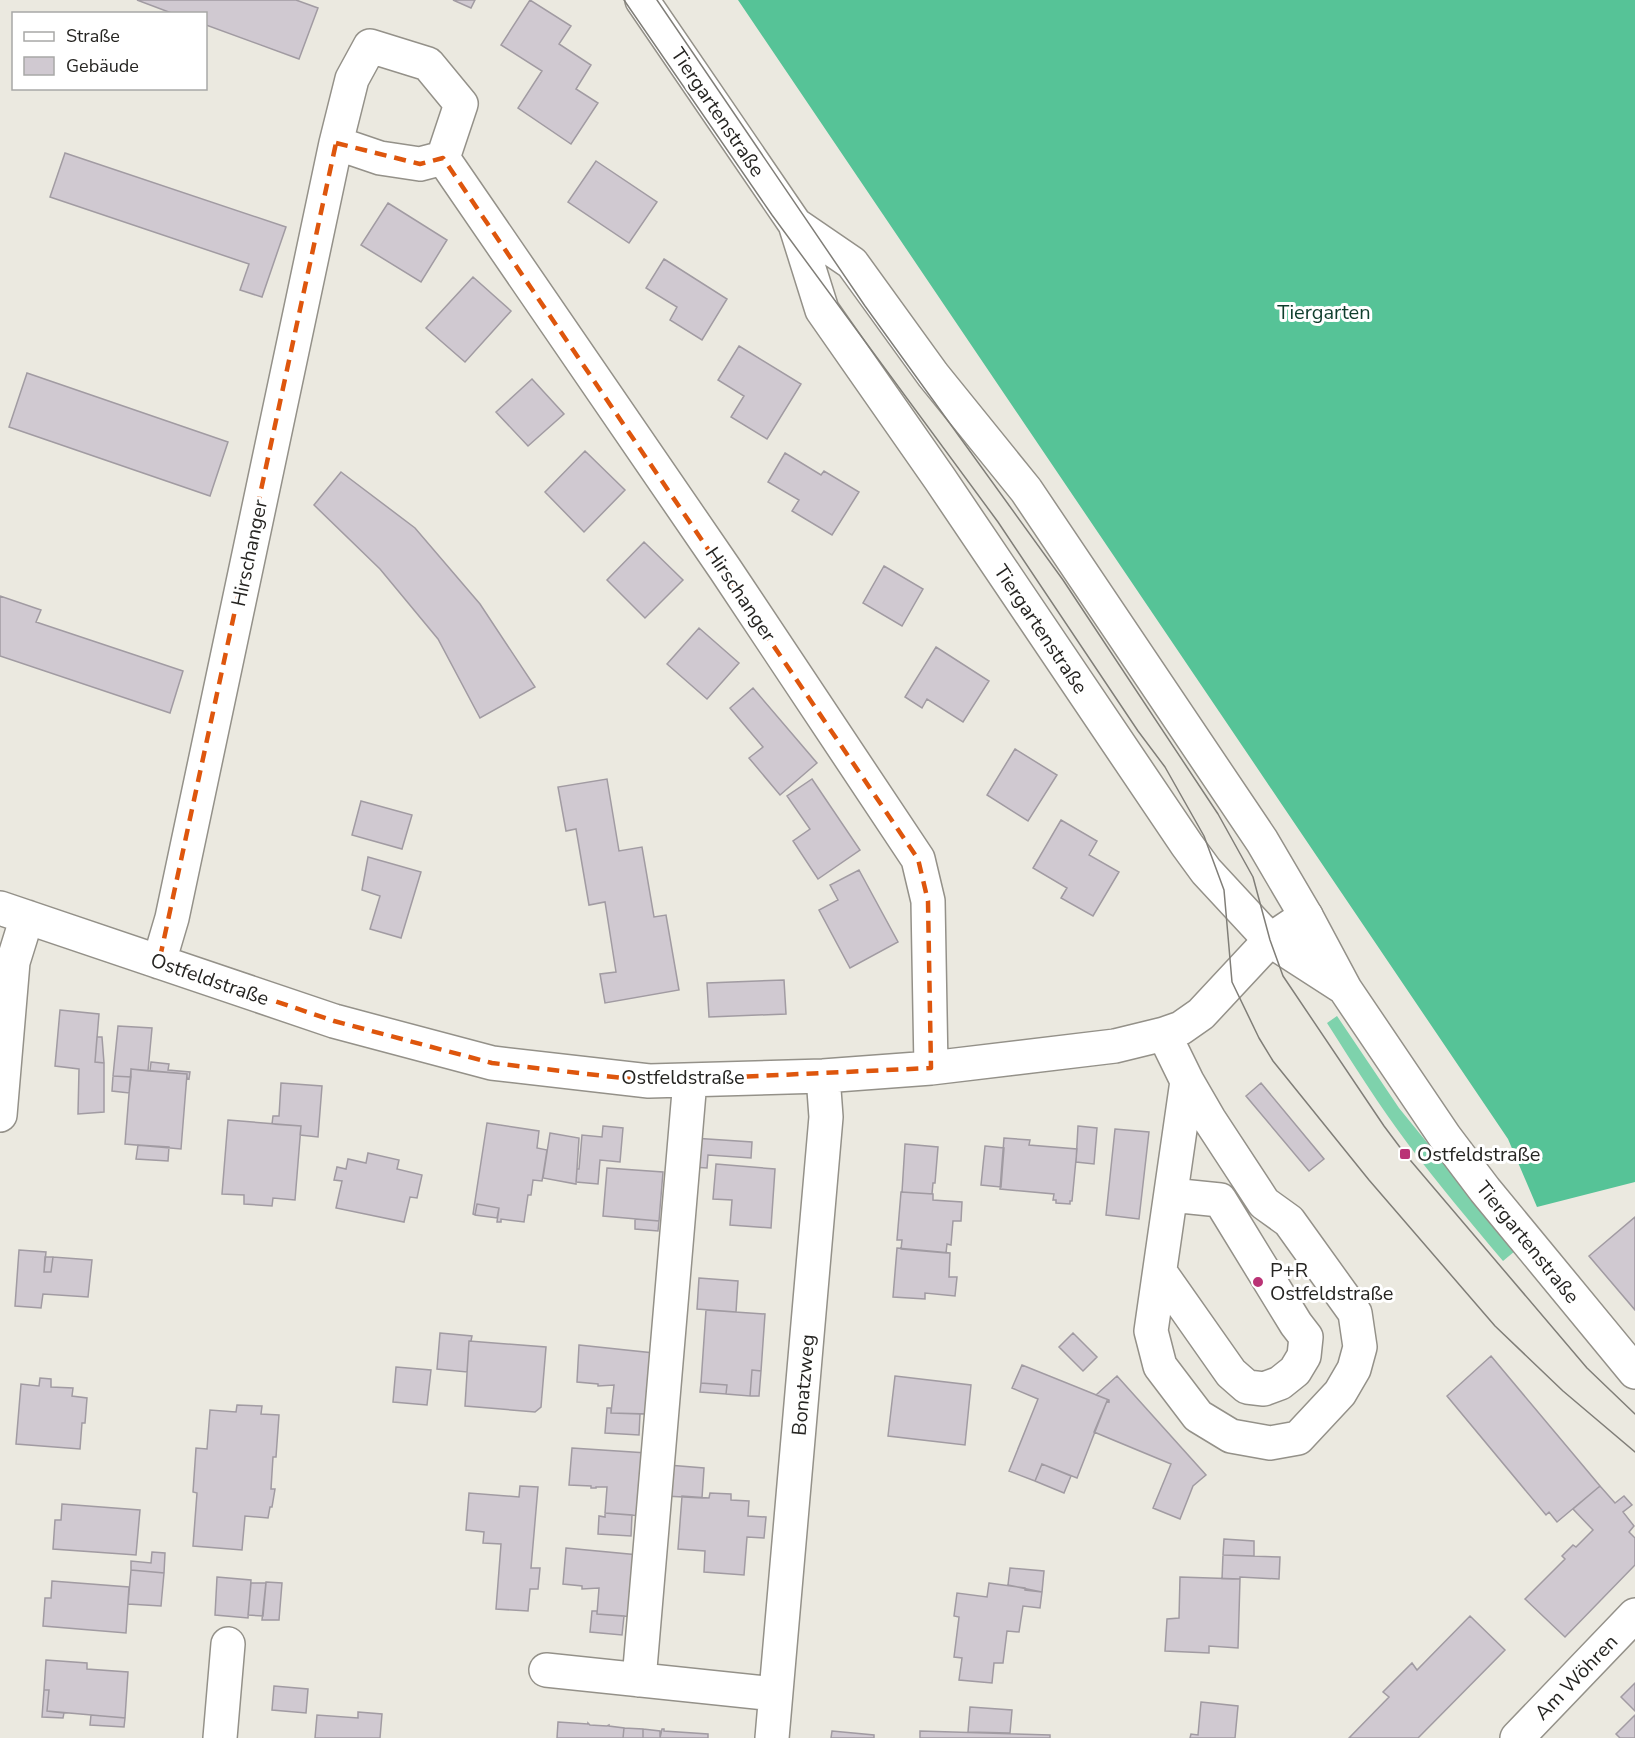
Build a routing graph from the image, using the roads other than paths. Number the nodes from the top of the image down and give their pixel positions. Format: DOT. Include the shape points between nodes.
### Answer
graph roads {
  1 [pos="642,0"];
  2 [pos="336,143"];
  3 [pos="443,158"];
  4 [pos="795,224"];
  5 [pos="13,912"];
  6 [pos="1306,916"];
  7 [pos="1270,940"];
  8 [pos="159,962"];
  9 [pos="1345,989"];
  10 [pos="1164,1034"];
  11 [pos="931,1068"];
  12 [pos="823,1076"];
  13 [pos="690,1080"];
  14 [pos="1187,1081"];
  15 [pos="0,1115"];
  16 [pos="1243,1170"];
  17 [pos="1171,1194"];
  18 [pos="1220,1200"];
  19 [pos="1160,1272"];
  20 [pos="1635,1372"];
  21 [pos="1635,1615"];
  22 [pos="228,1644"];
  23 [pos="546,1670"];
  24 [pos="639,1680"];
  25 [pos="775,1694"];
  26 [pos="220,1738"];
  27 [pos="772,1738"];
  28 [pos="1517,1738"];
  1 -- 4 [label="street, Tiergartenstraße"];
  2 -- 3 [label="street" via="380,158 420,164"];
  2 -- 3 [label="street, Hirschanger" via="351,79 370,46 428,64 461,104"];
  2 -- 8 [label="street, Hirschanger" via="174,907"];
  3 -- 11 [label="street, Hirschanger" via="918,859 928,901"];
  4 -- 6 [label="street, Tiergartenstraße" via="852,263 933,375 1026,490 1262,841"];
  4 -- 7 [label="street, Tiergartenstraße" via="822,310 1187,845"];
  5 -- 8 [label="street, Ostfeldstraße"];
  5 -- 15 [label="street" via="13,962"];
  6 -- 7 [label="street, Ostfeldstraße"];
  6 -- 9 [label="street, Tiergartenstraße"];
  7 -- 9 [label="street, Tiergartenstraße"];
  7 -- 10 [label="street, Ostfeldstraße" via="1201,1014"];
  8 -- 13 [label="street, Ostfeldstraße" via="334,1021 492,1063 649,1081"];
  9 -- 20 [label="street, Tiergartenstraße" via="1485,1190"];
  10 -- 11 [label="street, Ostfeldstraße" via="1115,1046"];
  10 -- 14 [label="street"];
  11 -- 12 [label="street, Ostfeldstraße"];
  12 -- 13 [label="street, Ostfeldstraße"];
  12 -- 25 [label="street, Bonatzweg" via="826,1117"];
  13 -- 24 [label="street"];
  14 -- 16 [label="street"];
  14 -- 17 [label="street"];
  16 -- 18 [label="street"];
  16 -- 19 [label="street" via="1264,1203 1289,1221 1355,1313 1360,1347 1354,1369 1340,1393 1298,1438 1270,1443 1231,1436 1198,1416 1160,1366 1150,1332"];
  17 -- 18 [label="street"];
  17 -- 19 [label="street"];
  18 -- 19 [label="street" via="1306,1337 1304,1356 1295,1371 1264,1389 1247,1387 1231,1373"];
  21 -- 28 [label="street, Am Wöhren"];
  22 -- 26 [label="street"];
  23 -- 24 [label="street"];
  24 -- 25 [label="street"];
  25 -- 27 [label="street, Bonatzweg"];
}
